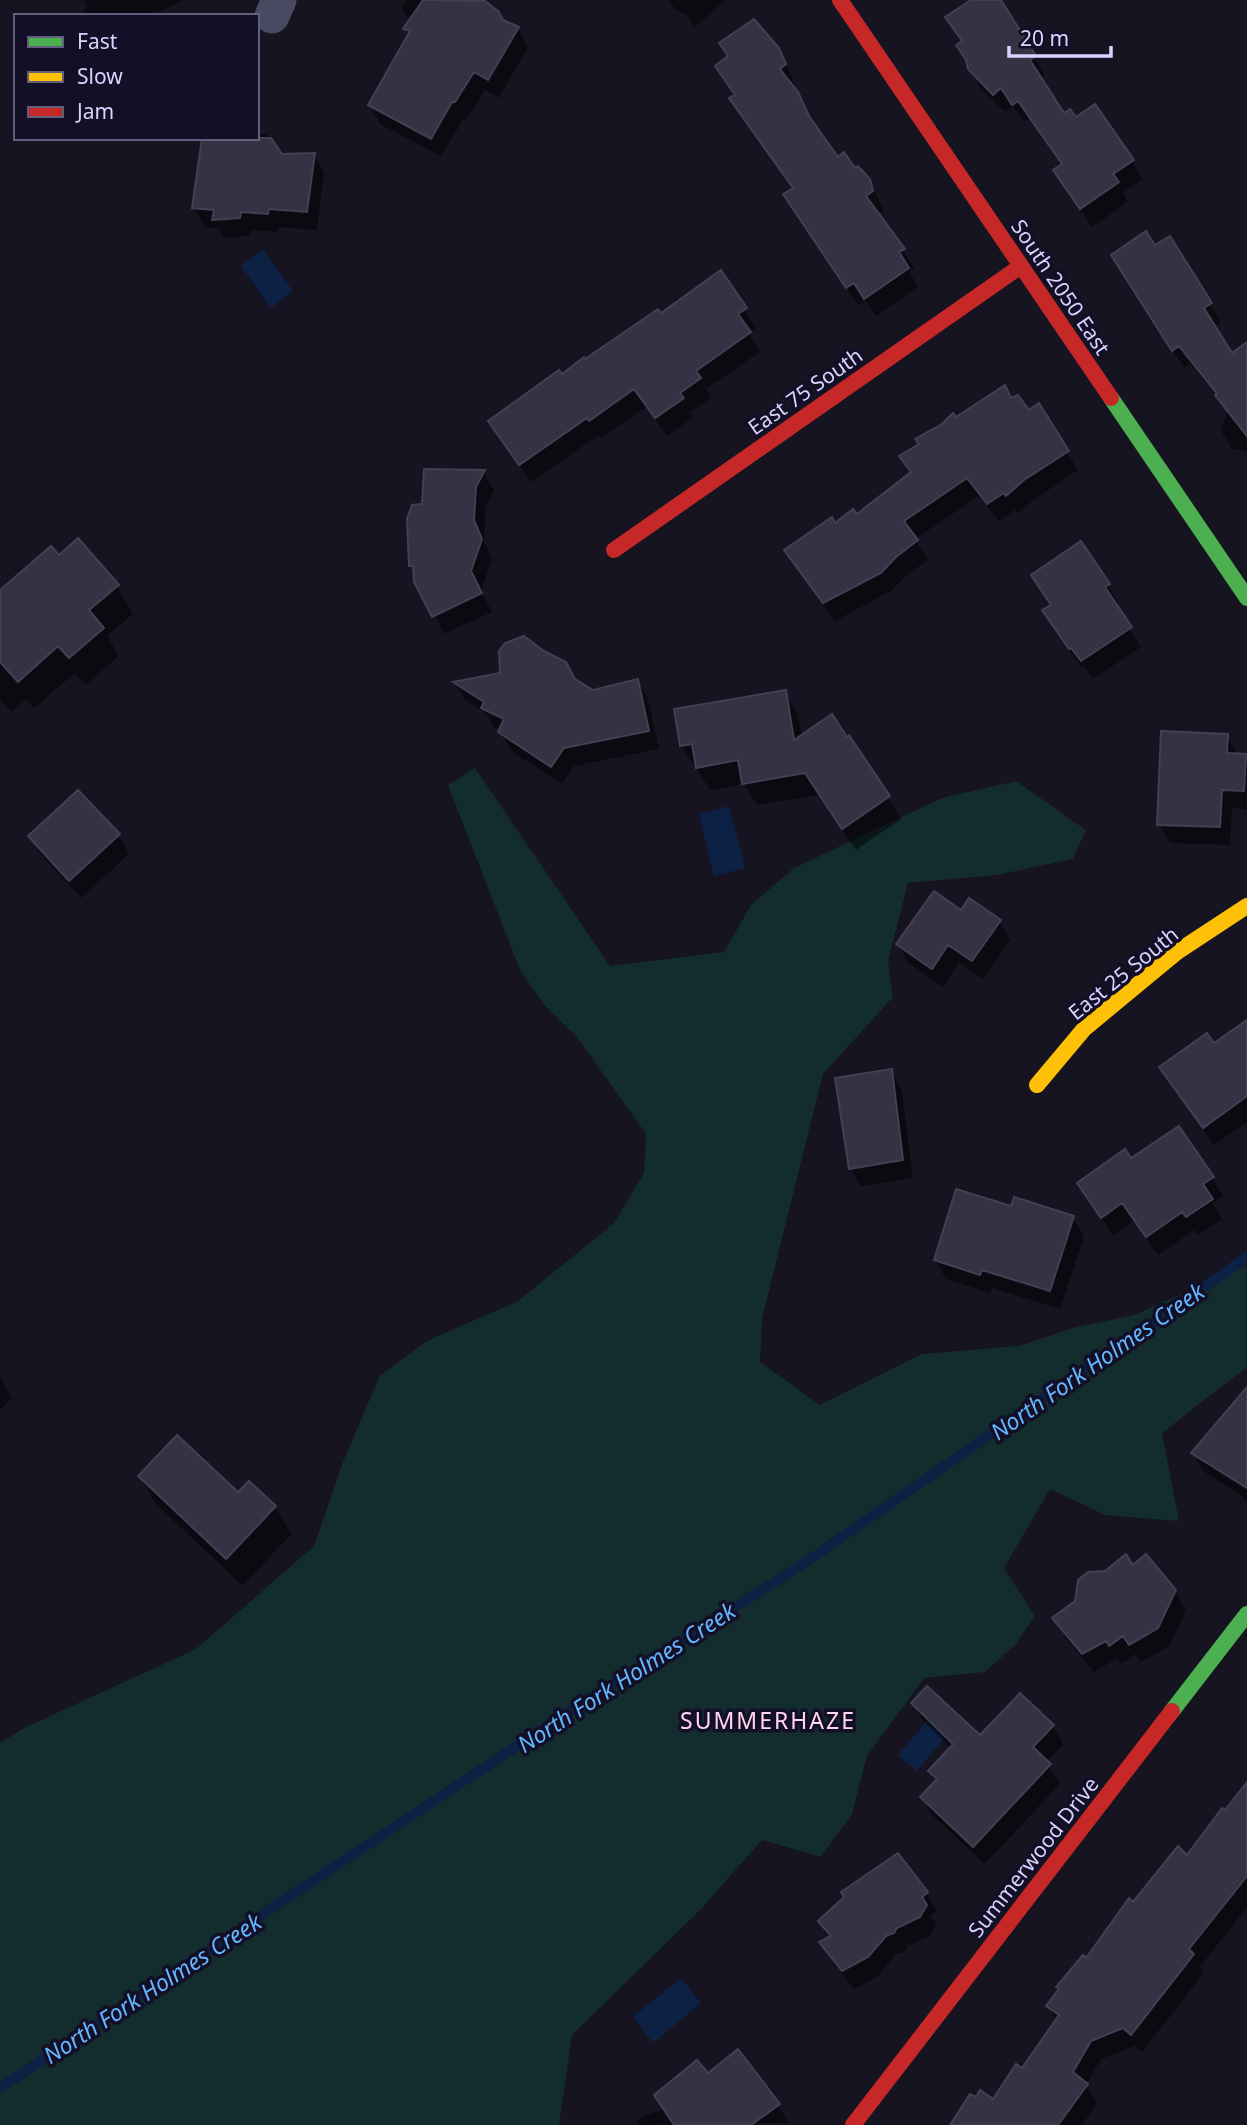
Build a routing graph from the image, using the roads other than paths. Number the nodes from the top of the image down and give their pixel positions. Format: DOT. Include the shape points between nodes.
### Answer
graph roads {
  1 [pos="840,0"];
  2 [pos="1021,266"];
  3 [pos="614,550"];
  4 [pos="1247,598"];
  5 [pos="1247,906"];
  6 [pos="1037,1085"];
  7 [pos="1247,1614"];
  8 [pos="853,2125"];
  1 -- 2 [label="street, South 2050 East"];
  2 -- 3 [label="street, East 75 South"];
  2 -- 4 [label="street, South 2050 East"];
  5 -- 6 [label="street, East 25 South" via="1178,952 1084,1029"];
  7 -- 8 [label="street, Summerwood Drive"];
}
